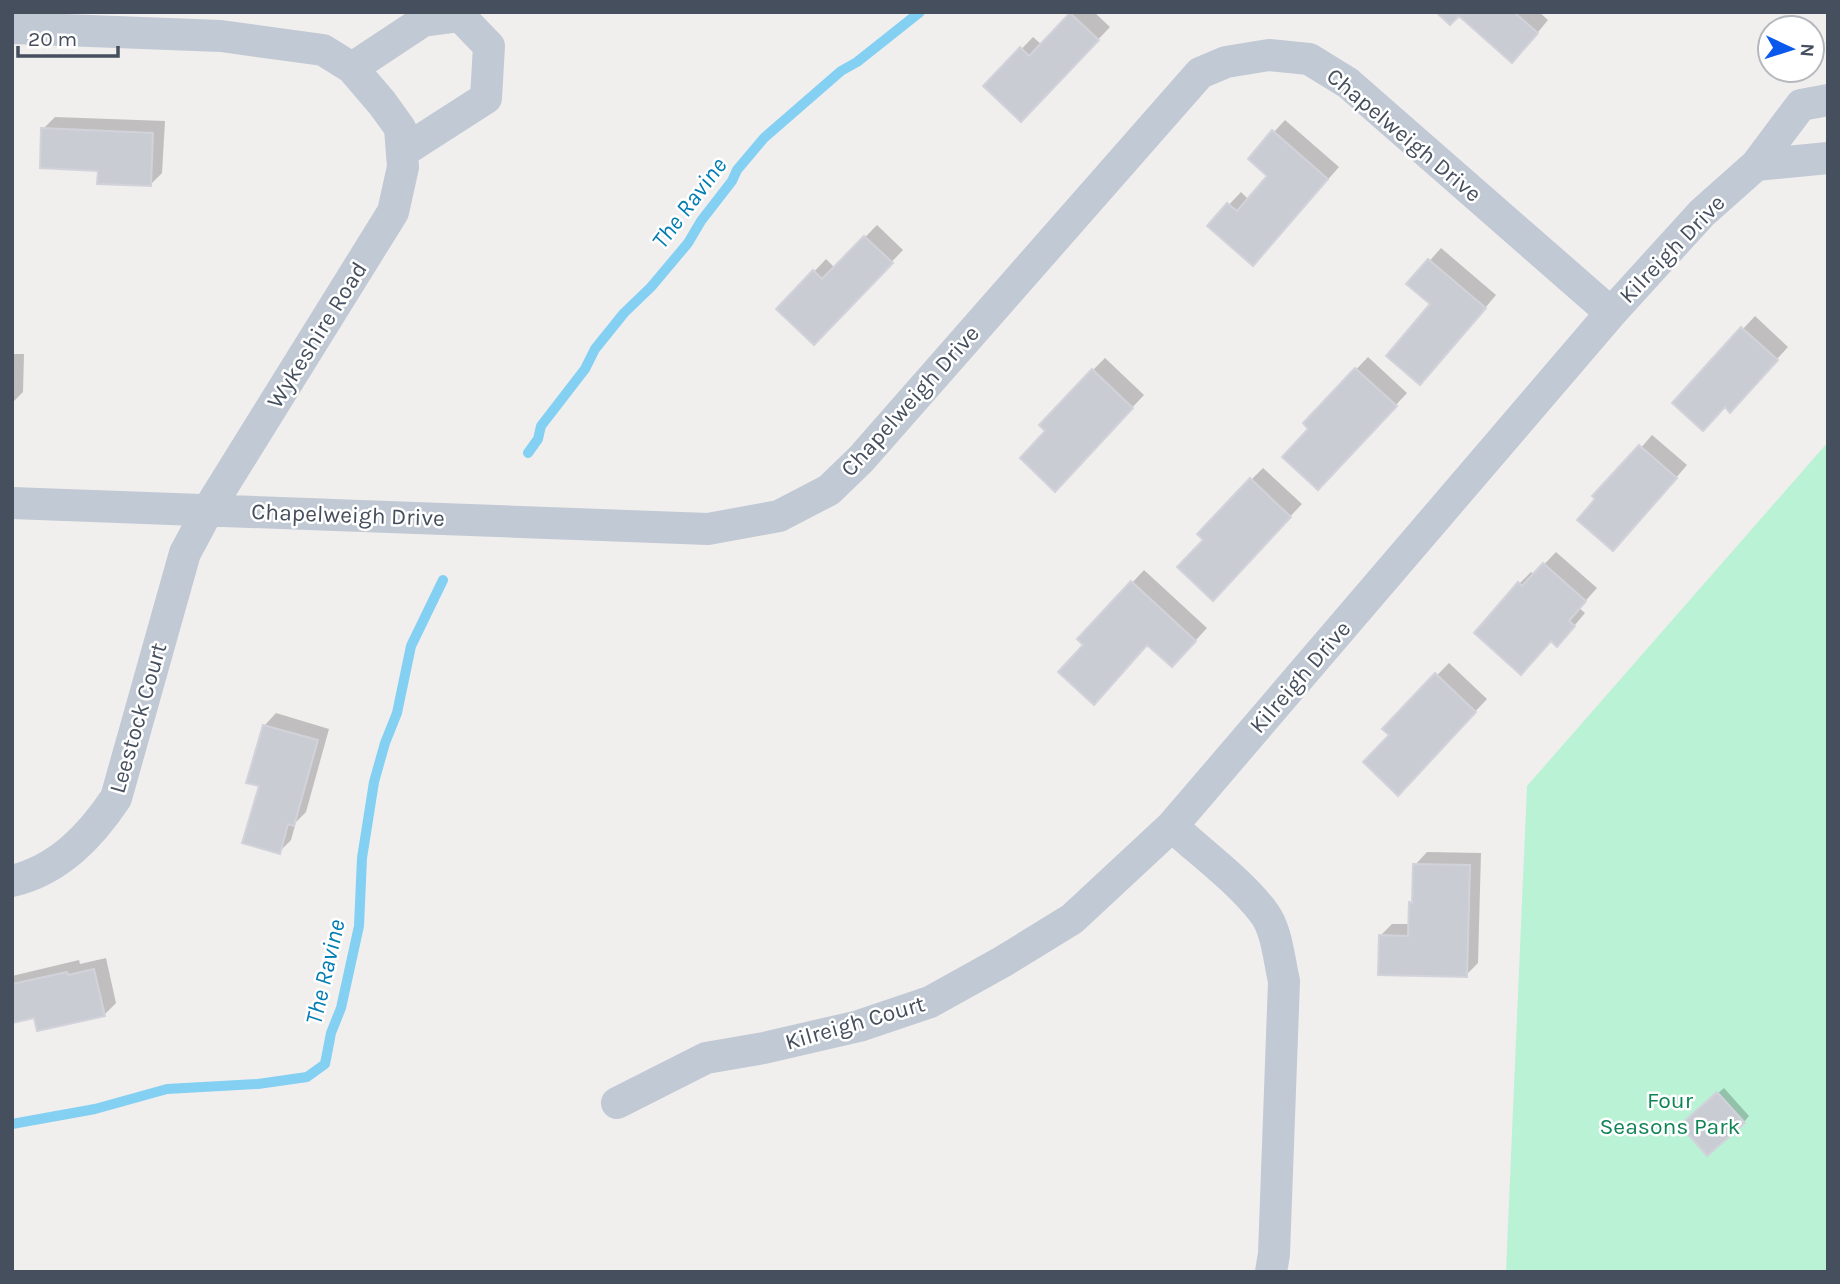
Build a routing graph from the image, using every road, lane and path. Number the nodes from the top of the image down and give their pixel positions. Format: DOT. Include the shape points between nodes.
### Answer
graph roads {
  1 [pos="12,28"];
  2 [pos="352,68"];
  3 [pos="1828,100"];
  4 [pos="402,152"];
  5 [pos="1828,158"];
  6 [pos="1756,165"];
  7 [pos="1611,313"];
  8 [pos="12,503"];
  9 [pos="208,510"];
  10 [pos="1172,826"];
  11 [pos="12,881"];
  12 [pos="617,1103"];
  13 [pos="1271,1272"];
  1 -- 2 [label="street, Wykeshire Road" via="221,36 323,50"];
  2 -- 4 [label="street, Wykeshire Road" via="400,128"];
  2 -- 4 [label="street" via="423,21 460,16 489,46 486,98"];
  3 -- 6 [label="street, Kilreigh Drive" via="1801,105"];
  4 -- 9 [label="street, Wykeshire Road" via="404,167 393,212"];
  5 -- 6 [label="street"];
  6 -- 7 [label="street, Kilreigh Drive" via="1702,213"];
  7 -- 9 [label="street, Chapelweigh Drive" via="1348,83 1309,59 1269,55 1226,62 1200,73 861,459 828,490 779,516 708,530"];
  7 -- 10 [label="street, Kilreigh Drive"];
  8 -- 9 [label="street, Chapelweigh Drive"];
  9 -- 11 [label="street, Leestock Court" via="185,553 116,798 99,824 66,856 33,876"];
  10 -- 12 [label="street, Kilreigh Court" via="1072,919 930,1003 859,1026 706,1058"];
  10 -- 13 [label="street" via="1265,914 1276,944 1284,981"];
}
